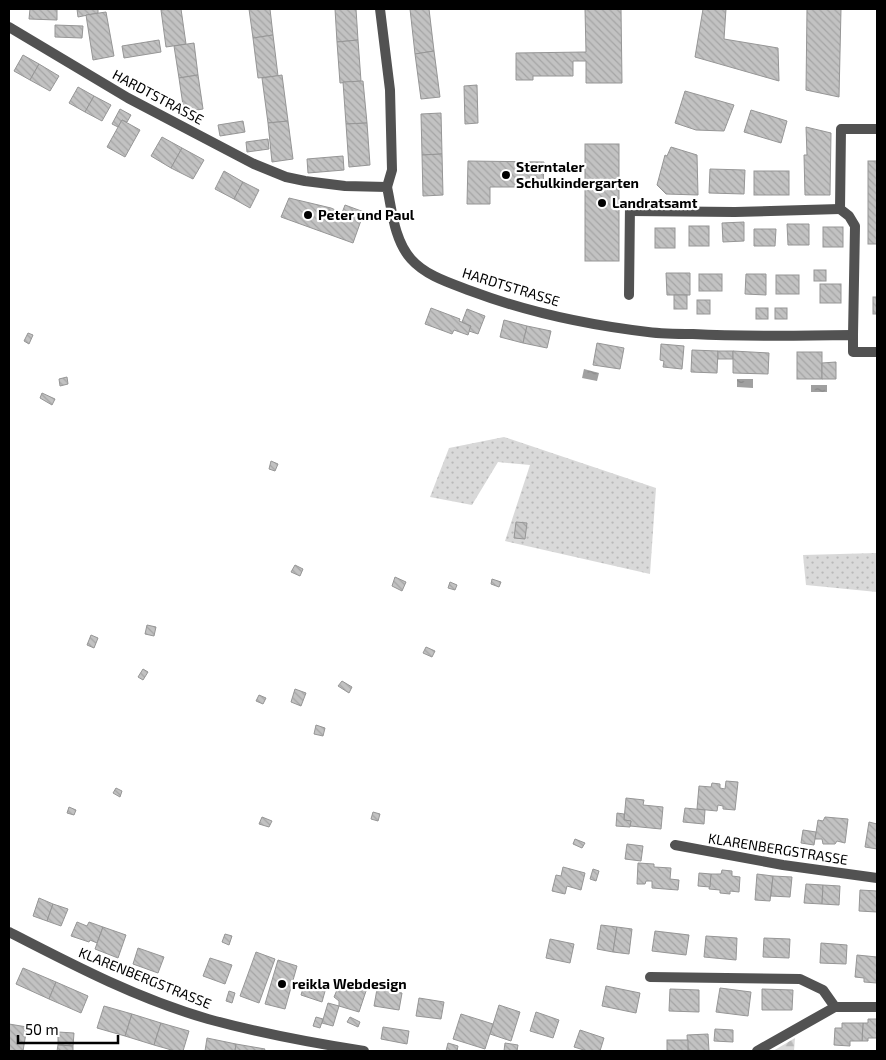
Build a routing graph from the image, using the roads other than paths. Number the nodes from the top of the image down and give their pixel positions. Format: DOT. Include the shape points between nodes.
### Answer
graph roads {
  1 [pos="380,9"];
  2 [pos="9,27"];
  3 [pos="877,129"];
  4 [pos="387,187"];
  5 [pos="840,209"];
  6 [pos="629,295"];
  7 [pos="853,336"];
  8 [pos="877,352"];
  9 [pos="675,845"];
  10 [pos="877,878"];
  11 [pos="9,932"];
  12 [pos="650,977"];
  13 [pos="835,1007"];
  14 [pos="877,1007"];
  15 [pos="364,1051"];
  16 [pos="758,1051"];
  1 -- 4 [label="street" via="390,90 392,170"];
  2 -- 4 [label="street, HARDTSTRASSE" via="128,98 254,164 305,181"];
  3 -- 5 [label="street" via="841,129"];
  4 -- 7 [label="street, HARDTSTRASSE" via="394,224 409,257 437,278 492,299 582,322 649,332"];
  5 -- 6 [label="street" via="735,212 630,207"];
  5 -- 7 [label="street" via="855,226"];
  7 -- 8 [label="street" via="853,352"];
  9 -- 10 [label="street, KLARENBERGSTRASSE"];
  11 -- 15 [label="street, KLARENBERGSTRASSE" via="88,973 207,1019 306,1042"];
  12 -- 13 [label="street" via="800,979 823,990"];
  13 -- 14 [label="street"];
  13 -- 16 [label="street"];
}
